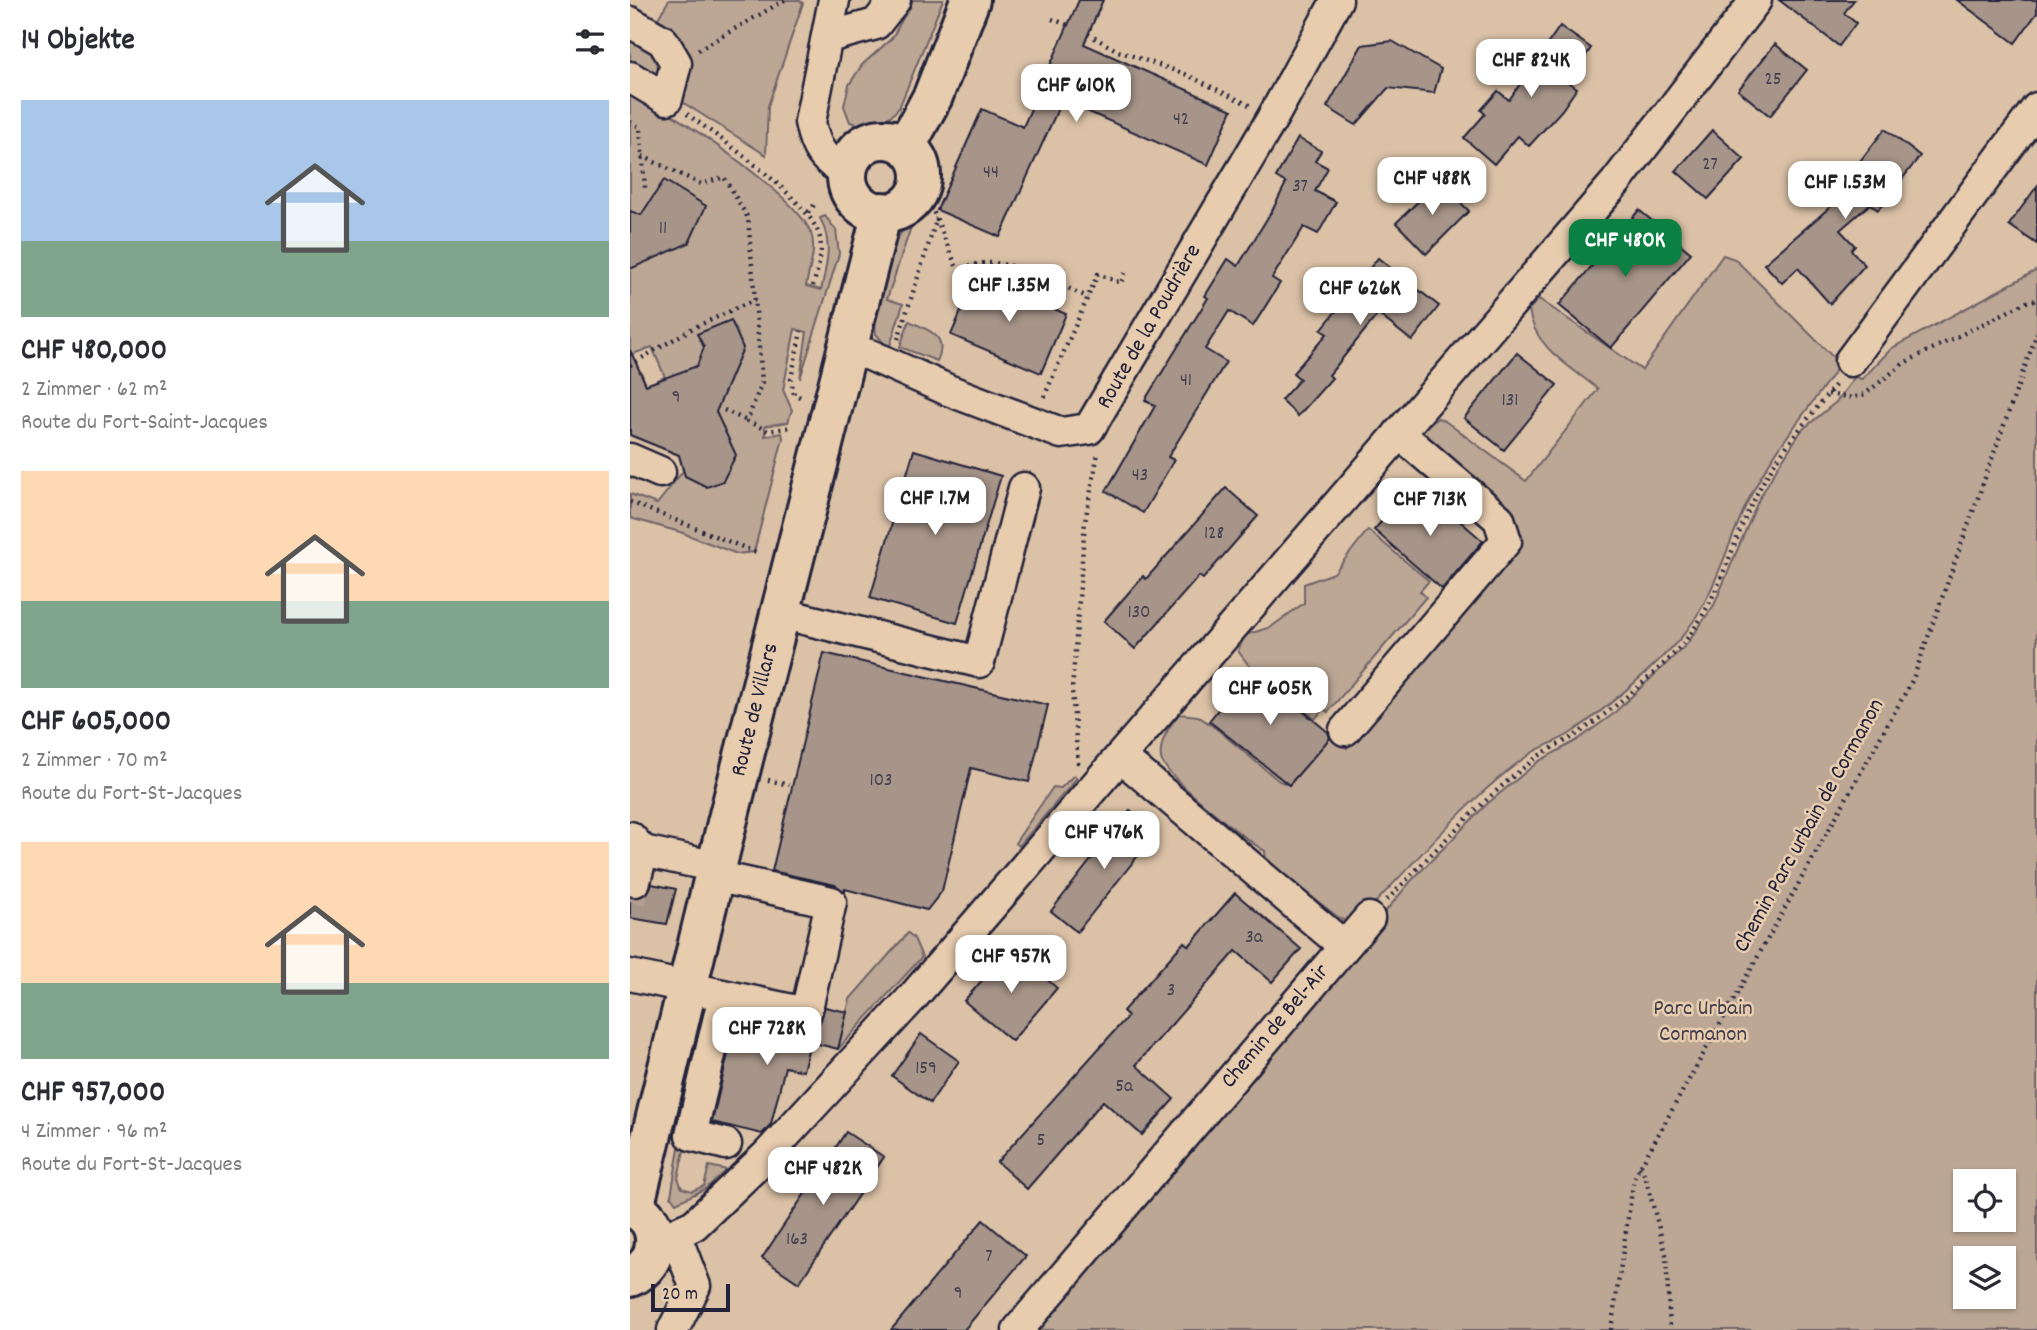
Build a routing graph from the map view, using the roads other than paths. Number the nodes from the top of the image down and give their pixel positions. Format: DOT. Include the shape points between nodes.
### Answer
graph roads {
  1 [pos="834,0"];
  2 [pos="895,0"];
  3 [pos="970,0"];
  4 [pos="1337,0"];
  5 [pos="1756,0"];
  6 [pos="630,22"];
  7 [pos="828,37"];
  8 [pos="630,77"];
  9 [pos="2037,108"];
  10 [pos="906,146"];
  11 [pos="847,172"];
  12 [pos="882,212"];
  13 [pos="847,350"];
  14 [pos="1850,361"];
  15 [pos="1399,433"];
  16 [pos="630,458"];
  17 [pos="660,472"];
  18 [pos="1024,488"];
  19 [pos="780,613"];
  20 [pos="1345,730"];
  21 [pos="1122,758"];
  22 [pos="636,844"];
  23 [pos="716,871"];
  24 [pos="635,881"];
  25 [pos="1369,918"];
  26 [pos="1345,946"];
  27 [pos="630,975"];
  28 [pos="707,993"];
  29 [pos="726,1143"];
  30 [pos="632,1208"];
  31 [pos="666,1238"];
  32 [pos="630,1277"];
  33 [pos="673,1330"];
  34 [pos="1018,1330"];
  1 -- 7 [label="street"];
  2 -- 7 [label="street" via="876,24"];
  3 -- 10 [label="main road" via="933,96"];
  4 -- 13 [label="street, Route de la Poudrière" via="1089,429 1060,433"];
  5 -- 15 [label="street" via="1616,182"];
  6 -- 8 [label="street" via="663,41 676,63 667,99"];
  7 -- 11 [label="street" via="810,122 813,141 827,162"];
  9 -- 14 [label="street"];
  10 -- 11 [label="main road" via="885,138 867,142 855,152"];
  10 -- 12 [label="main road" via="920,169 917,191 901,208"];
  11 -- 12 [label="main road" via="854,198 868,209"];
  12 -- 13 [label="main road, Route de Villars"];
  13 -- 19 [label="main road, Route de Villars"];
  15 -- 20 [label="street" via="1499,519 1506,541"];
  15 -- 21 [label="street"];
  16 -- 17 [label="street"];
  18 -- 19 [label="street" via="979,662"];
  19 -- 23 [label="main road, Route de Villars"];
  21 -- 26 [label="street, Chemin de Bel-Air"];
  21 -- 31 [label="street" via="920,990 767,1155 694,1225"];
  22 -- 23 [label="street"];
  22 -- 24 [label="street"];
  23 -- 28 [label="main road, Route de Villars"];
  23 -- 28 [label="street" via="831,902 805,1019"];
  25 -- 26 [label="street"];
  26 -- 34 [label="street, Chemin de Bel-Air"];
  27 -- 28 [label="street"];
  28 -- 29 [label="street" via="691,1135"];
  28 -- 30 [label="main road, Route de Villars"];
  30 -- 31 [label="main road"];
  31 -- 32 [label="main road" via="645,1269"];
  31 -- 33 [label="street" via="695,1286"];
}
